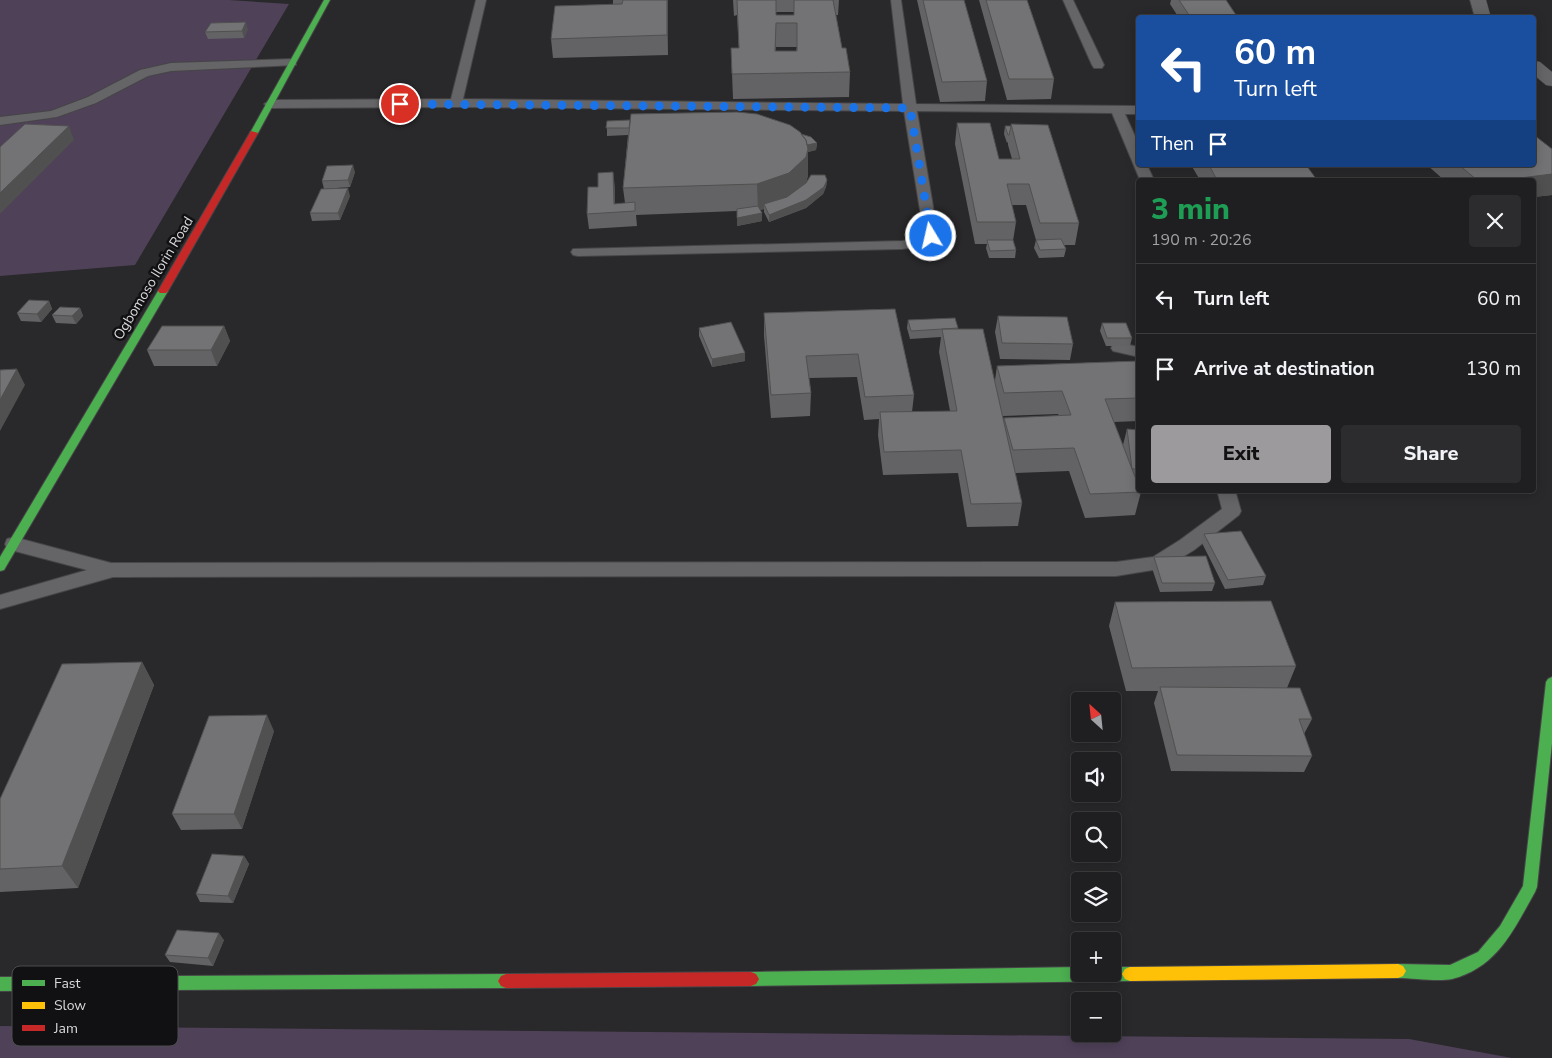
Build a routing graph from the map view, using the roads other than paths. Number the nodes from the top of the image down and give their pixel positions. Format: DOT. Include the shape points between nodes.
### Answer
graph roads {
  1 [pos="327,0"];
  2 [pos="481,0"];
  3 [pos="896,0"];
  4 [pos="1068,0"];
  5 [pos="1478,0"];
  6 [pos="1482,15"];
  7 [pos="292,63"];
  8 [pos="1098,65"];
  9 [pos="1536,68"];
  10 [pos="1552,81"];
  11 [pos="456,103"];
  12 [pos="270,104"];
  13 [pos="910,108"];
  14 [pos="1117,110"];
  15 [pos="1136,110"];
  16 [pos="0,121"];
  17 [pos="1136,154"];
  18 [pos="578,252"];
  19 [pos="1120,348"];
  20 [pos="1136,351"];
  21 [pos="1227,493"];
  22 [pos="14,544"];
  23 [pos="0,567"];
  24 [pos="111,570"];
  25 [pos="0,602"];
  26 [pos="1552,682"];
  27 [pos="178,983"];
  1 -- 7 [label="main road, Ogbomoso Ilorin Road"];
  2 -- 11 [label="lane"];
  3 -- 13 [label="lane"];
  4 -- 8 [label="lane"];
  5 -- 6 [label="street"];
  7 -- 12 [label="main road, Ogbomoso Ilorin Road"];
  7 -- 16 [label="lane" via="171,67 144,73 92,100 53,114"];
  9 -- 10 [label="street"];
  11 -- 12 [label="lane"];
  11 -- 13 [label="lane"];
  12 -- 22 [label="main road, Ogbomoso Ilorin Road"];
  13 -- 14 [label="lane"];
  13 -- 18 [label="lane" via="931,236 922,242"];
  14 -- 15 [label="lane"];
  14 -- 17 [label="lane"];
  19 -- 20 [label="lane"];
  21 -- 24 [label="lane" via="1232,511 1187,545 1158,563 1116,569"];
  22 -- 23 [label="main road, Ogbomoso Ilorin Road"];
  22 -- 24 [label="lane"];
  24 -- 25 [label="lane"];
  26 -- 27 [label="main road" via="1530,886 1505,931 1483,957 1451,972"];
}
